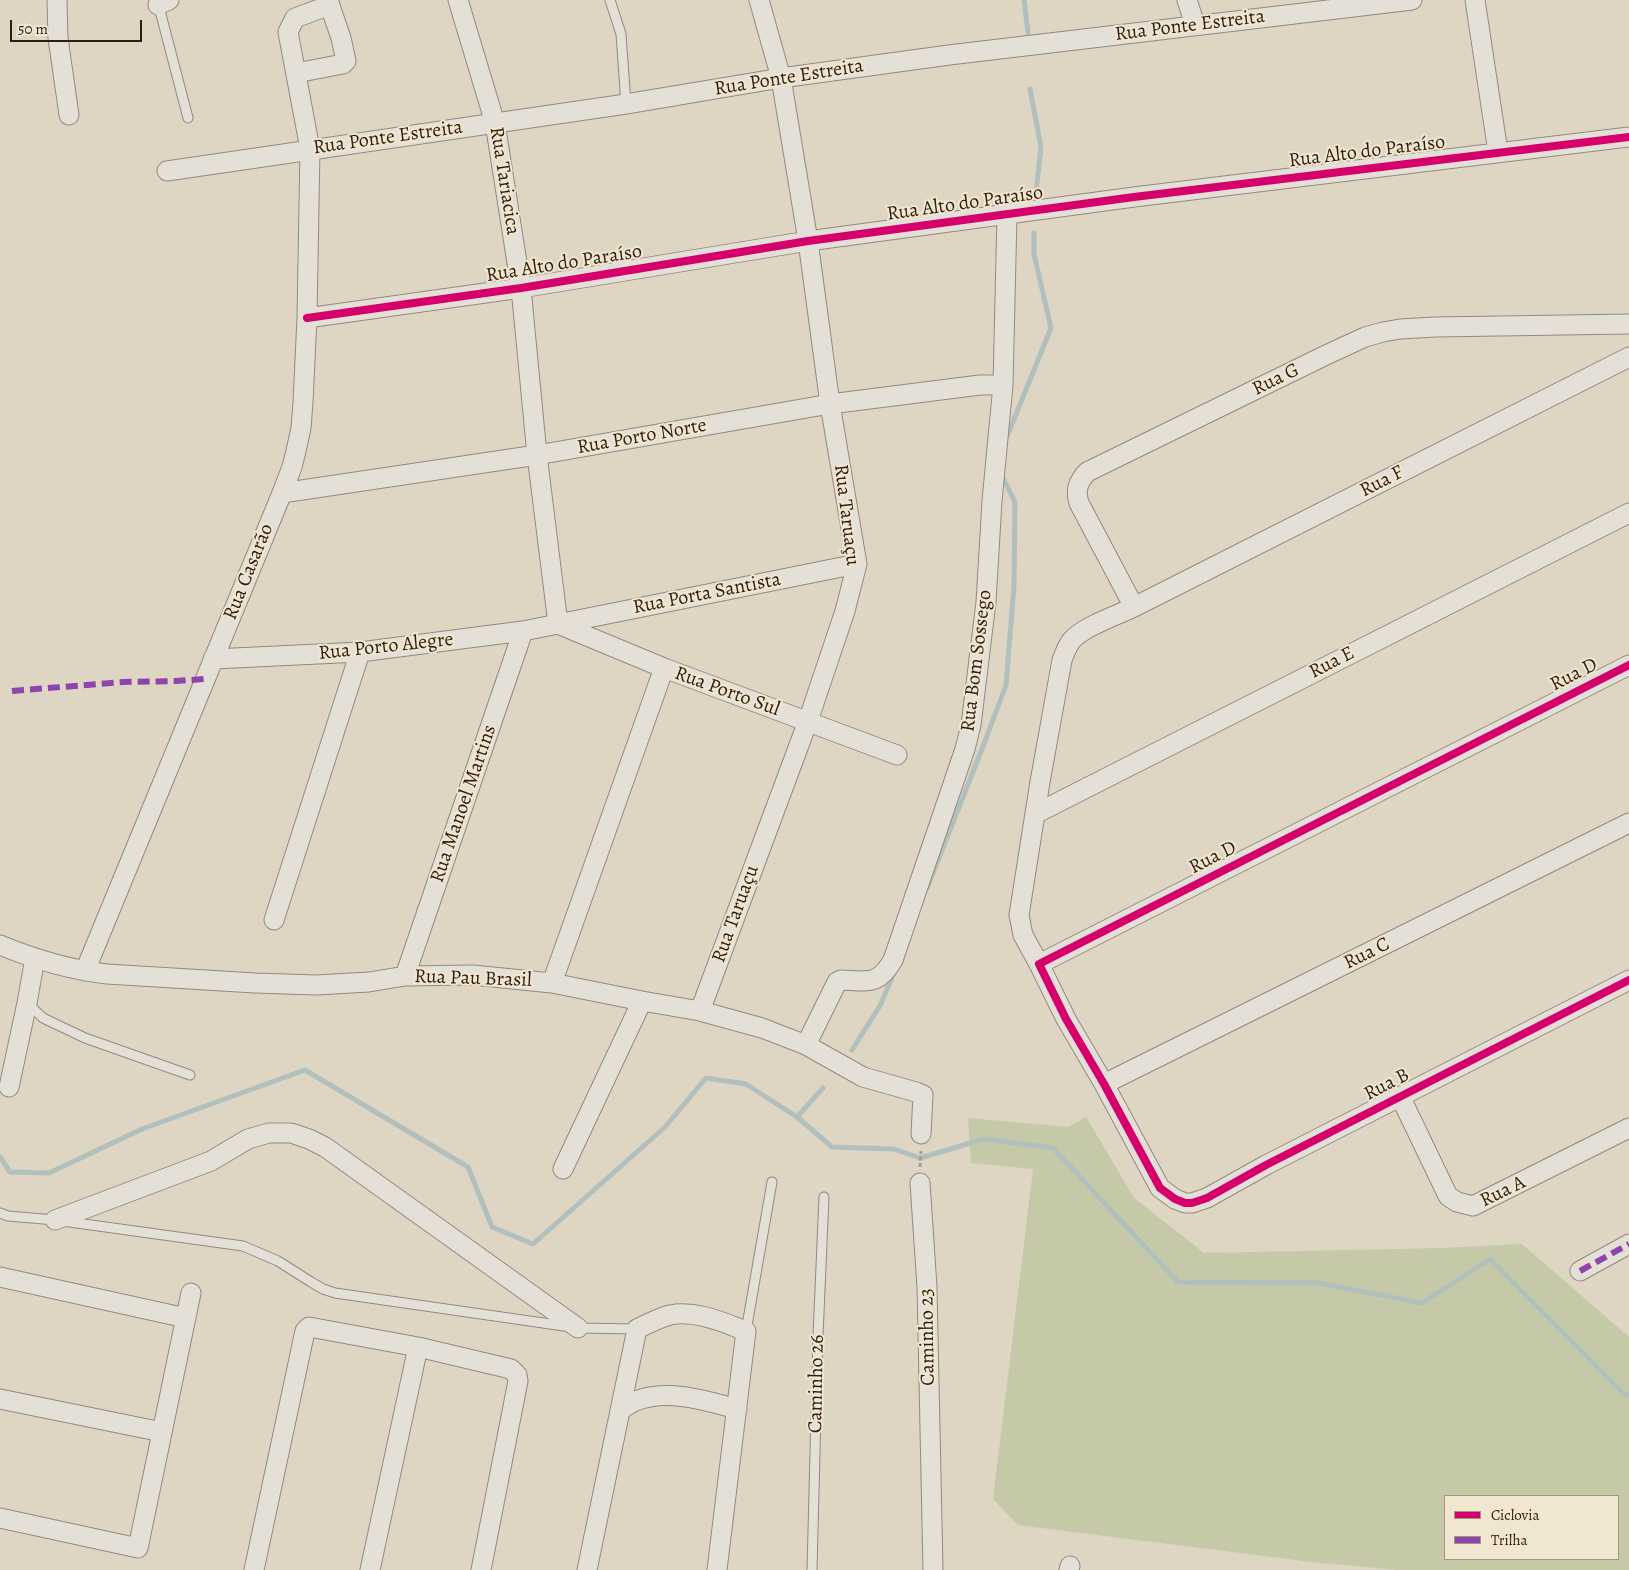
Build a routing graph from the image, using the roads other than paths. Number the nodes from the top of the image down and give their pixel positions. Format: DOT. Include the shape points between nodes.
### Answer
graph roads {
  1 [pos="57,0"];
  2 [pos="458,0"];
  3 [pos="610,0"];
  4 [pos="759,0"];
  5 [pos="1187,0"];
  6 [pos="1412,0"];
  7 [pos="1475,0"];
  8 [pos="161,2"];
  9 [pos="329,3"];
  10 [pos="1326,5"];
  11 [pos="1195,25"];
  12 [pos="296,73"];
  13 [pos="781,78"];
  14 [pos="626,104"];
  15 [pos="69,115"];
  16 [pos="188,118"];
  17 [pos="495,123"];
  18 [pos="1629,137"];
  19 [pos="310,149"];
  20 [pos="1498,152"];
  21 [pos="167,171"];
  22 [pos="1007,215"];
  23 [pos="808,241"];
  24 [pos="521,288"];
  25 [pos="307,318"];
  26 [pos="1629,324"];
  27 [pos="1629,357"];
  28 [pos="1003,385"];
  29 [pos="830,404"];
  30 [pos="537,455"];
  31 [pos="282,493"];
  32 [pos="1629,513"];
  33 [pos="857,564"];
  34 [pos="1134,608"];
  35 [pos="558,624"];
  36 [pos="523,631"];
  37 [pos="360,652"];
  38 [pos="213,659"];
  39 [pos="1629,665"];
  40 [pos="664,668"];
  41 [pos="808,721"];
  42 [pos="897,755"];
  43 [pos="1035,814"];
  44 [pos="1629,823"];
  45 [pos="274,920"];
  46 [pos="0,945"];
  47 [pos="35,958"];
  48 [pos="1039,964"];
  49 [pos="85,971"];
  50 [pos="404,976"];
  51 [pos="1629,980"];
  52 [pos="552,983"];
  53 [pos="642,1002"];
  54 [pos="27,1003"];
  55 [pos="700,1011"];
  56 [pos="806,1045"];
  57 [pos="190,1075"];
  58 [pos="1104,1084"];
  59 [pos="9,1087"];
  60 [pos="1400,1096"];
  61 [pos="1629,1128"];
  62 [pos="921,1134"];
  63 [pos="563,1169"];
  64 [pos="772,1182"];
  65 [pos="920,1183"];
  66 [pos="824,1197"];
  67 [pos="0,1213"];
  68 [pos="55,1220"];
  69 [pos="1626,1249"];
  70 [pos="1580,1271"];
  71 [pos="0,1277"];
  72 [pos="191,1293"];
  73 [pos="186,1318"];
  74 [pos="578,1328"];
  75 [pos="637,1329"];
  76 [pos="746,1331"];
  77 [pos="418,1347"];
  78 [pos="0,1399"];
  79 [pos="736,1409"];
  80 [pos="620,1410"];
  81 [pos="162,1432"];
  82 [pos="0,1518"];
  83 [pos="254,1570"];
  84 [pos="370,1570"];
  85 [pos="481,1570"];
  86 [pos="587,1570"];
  87 [pos="717,1570"];
  88 [pos="812,1570"];
  89 [pos="933,1570"];
  1 -- 15 [label="street" via="58,38"];
  2 -- 17 [label="street, Rua Tariacica"];
  3 -- 14 [label="lane" via="620,34"];
  4 -- 13 [label="street, Rua Taruaçu"];
  5 -- 11 [label="street"];
  6 -- 10 [label="street, Rua Ponte Estreita"];
  7 -- 20 [label="street"];
  8 -- 16 [label="lane"];
  9 -- 12 [label="street, Rua Casarão" via="298,16 290,25 288,36"];
  9 -- 12 [label="street" via="346,61"];
  10 -- 11 [label="street, Rua Ponte Estreita"];
  11 -- 13 [label="street, Rua Ponte Estreita"];
  12 -- 19 [label="street, Rua Casarão"];
  13 -- 14 [label="street, Rua Ponte Estreita"];
  13 -- 23 [label="street, Rua Taruaçu"];
  14 -- 17 [label="street, Rua Ponte Estreita"];
  17 -- 19 [label="street, Rua Ponte Estreita"];
  17 -- 24 [label="street, Rua Tariacica"];
  18 -- 20 [label="street, Rua Alto do Paraíso"];
  19 -- 21 [label="street, Rua Ponte Estreita"];
  19 -- 25 [label="street, Rua Casarão"];
  20 -- 22 [label="street, Rua Alto do Paraíso"];
  22 -- 23 [label="street, Rua Alto do Paraíso"];
  22 -- 28 [label="street, Rua Bom Sossego"];
  23 -- 24 [label="street, Rua Alto do Paraíso"];
  23 -- 29 [label="street, Rua Taruaçu"];
  24 -- 25 [label="street, Rua Alto do Paraíso"];
  24 -- 30 [label="street, Rua Tariacica"];
  25 -- 31 [label="street, Rua Casarão" via="300,428 292,468"];
  26 -- 34 [label="street, Rua G" via="1435,327 1383,332 1324,356 1087,472 1080,479 1076,491 1079,503"];
  27 -- 34 [label="street, Rua F"];
  28 -- 29 [label="street, Rua Porto Norte" via="980,385"];
  28 -- 56 [label="street, Rua Bom Sossego" via="986,602 971,725 965,748 893,960 884,974 875,980 837,982"];
  29 -- 30 [label="street, Rua Porto Norte"];
  29 -- 33 [label="street, Rua Taruaçu"];
  30 -- 31 [label="street, Rua Porto Norte"];
  30 -- 35 [label="street, Rua Tariacica"];
  31 -- 38 [label="street, Rua Casarão"];
  32 -- 43 [label="street, Rua E"];
  33 -- 35 [label="street, Rua Porta Santista"];
  33 -- 41 [label="street, Rua Taruaçu" via="846,611"];
  34 -- 43 [label="street" via="1084,631 1066,648"];
  35 -- 36 [label="street, Rua Porto Alegre"];
  35 -- 40 [label="street, Rua Porto Sul"];
  36 -- 37 [label="street, Rua Porto Alegre"];
  36 -- 50 [label="street, Rua Manoel Martins"];
  37 -- 38 [label="street, Rua Porto Alegre"];
  37 -- 45 [label="street"];
  38 -- 49 [label="street, Rua Casarão"];
  39 -- 48 [label="street, Rua D"];
  40 -- 41 [label="street, Rua Porto Sul"];
  40 -- 52 [label="street"];
  41 -- 42 [label="street, Rua Porto Sul"];
  41 -- 55 [label="street, Rua Taruaçu"];
  43 -- 48 [label="street" via="1019,915 1023,935"];
  44 -- 58 [label="street, Rua C"];
  46 -- 47 [label="street, Rua Pau Brasil"];
  47 -- 49 [label="street, Rua Pau Brasil"];
  47 -- 54 [label="street"];
  48 -- 58 [label="street"];
  49 -- 50 [label="street, Rua Pau Brasil" via="316,985"];
  50 -- 52 [label="street, Rua Pau Brasil" via="473,975"];
  51 -- 60 [label="street, Rua B"];
  52 -- 53 [label="street, Rua Pau Brasil"];
  53 -- 55 [label="street, Rua Pau Brasil"];
  53 -- 63 [label="street"];
  54 -- 57 [label="lane" via="43,1018 85,1038"];
  54 -- 59 [label="street"];
  55 -- 56 [label="street, Rua Pau Brasil" via="762,1028"];
  56 -- 62 [label="street, Rua Pau Brasil" via="863,1077 923,1096"];
  58 -- 60 [label="street, Rua B" via="1160,1188 1185,1203 1206,1198"];
  60 -- 61 [label="street, Rua A" via="1448,1196 1472,1206"];
  64 -- 76 [label="lane"];
  65 -- 89 [label="street, Caminho 23" via="927,1287"];
  66 -- 88 [label="lane, Caminho 26"];
  67 -- 68 [label="lane"];
  68 -- 74 [label="lane" via="244,1246 336,1293"];
  68 -- 74 [label="street" via="210,1161 248,1139 269,1132 291,1134 326,1147"];
  69 -- 70 [label="street"];
  71 -- 73 [label="street"];
  72 -- 73 [label="street"];
  73 -- 81 [label="street"];
  74 -- 75 [label="lane"];
  75 -- 76 [label="street" via="669,1315 688,1314 712,1318"];
  75 -- 80 [label="street"];
  76 -- 79 [label="street"];
  77 -- 83 [label="street" via="312,1327 306,1329"];
  77 -- 84 [label="street"];
  77 -- 85 [label="street" via="511,1369 517,1375"];
  78 -- 81 [label="street"];
  79 -- 80 [label="street" via="685,1397 659,1395 632,1402"];
  79 -- 87 [label="street"];
  80 -- 86 [label="street"];
  81 -- 82 [label="street" via="138,1548"];
}
